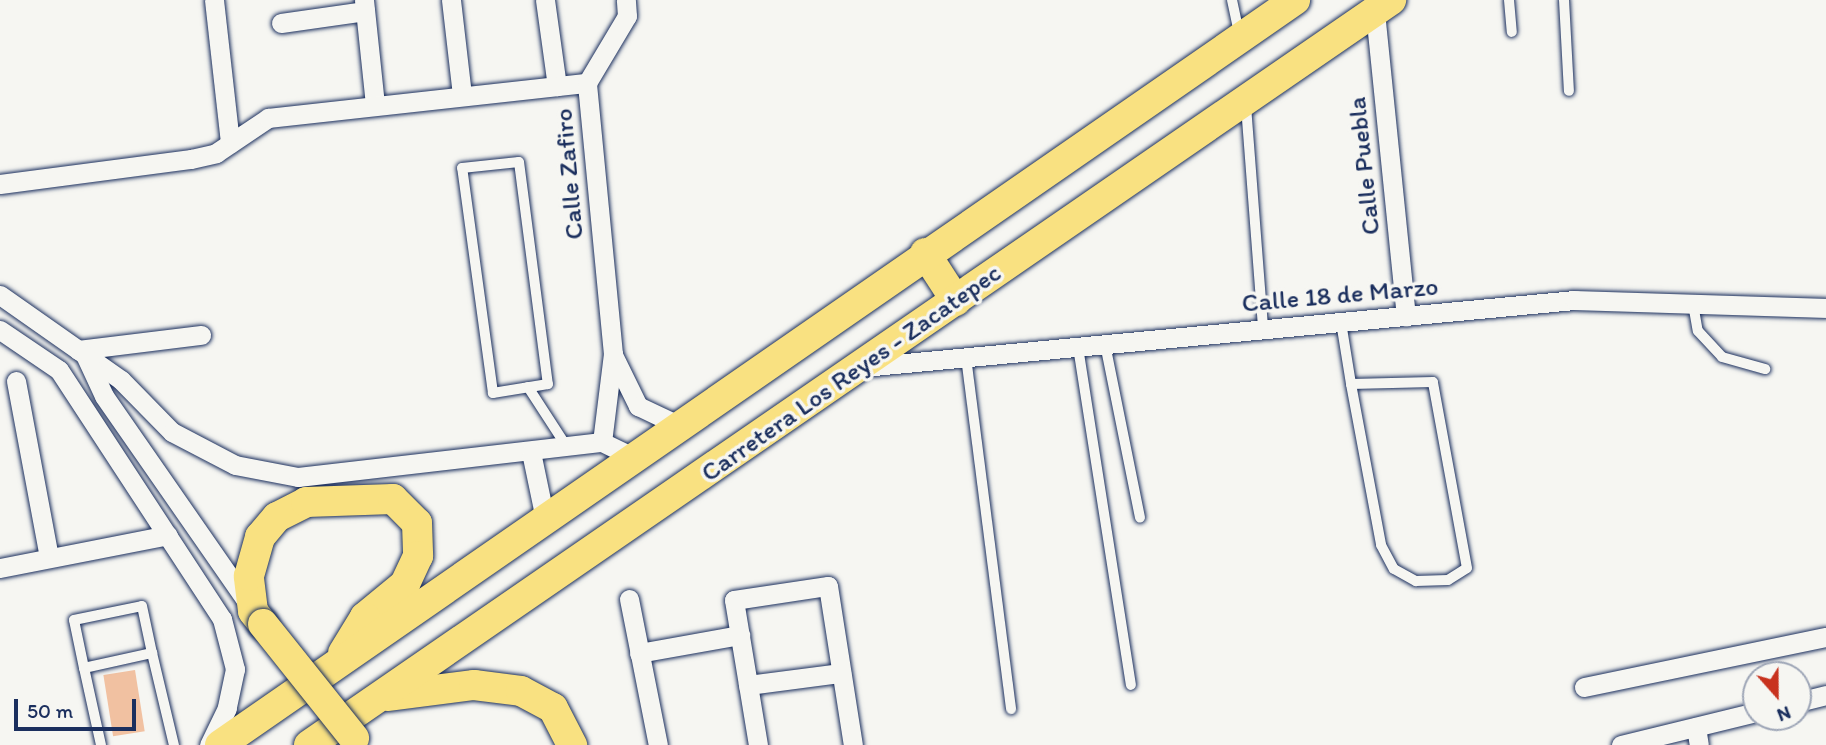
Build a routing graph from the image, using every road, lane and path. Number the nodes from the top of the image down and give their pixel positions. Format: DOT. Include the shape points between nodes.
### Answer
graph roads {
  1 [pos="214,0"];
  2 [pos="451,0"];
  3 [pos="545,0"];
  4 [pos="626,0"];
  5 [pos="1232,0"];
  6 [pos="1295,0"];
  7 [pos="1509,0"];
  8 [pos="1564,0"];
  9 [pos="364,6"];
  10 [pos="1383,6"];
  11 [pos="281,23"];
  12 [pos="1512,32"];
  13 [pos="1240,38"];
  14 [pos="587,83"];
  15 [pos="557,86"];
  16 [pos="1569,91"];
  17 [pos="462,95"];
  18 [pos="1246,101"];
  19 [pos="375,105"];
  20 [pos="230,143"];
  21 [pos="0,184"];
  22 [pos="925,253"];
  23 [pos="0,295"];
  24 [pos="956,301"];
  25 [pos="1693,304"];
  26 [pos="1826,308"];
  27 [pos="23,312"];
  28 [pos="1406,316"];
  29 [pos="1341,322"];
  30 [pos="1263,329"];
  31 [pos="5,331"];
  32 [pos="201,335"];
  33 [pos="1105,344"];
  34 [pos="1078,347"];
  35 [pos="81,352"];
  36 [pos="613,354"];
  37 [pos="966,357"];
  38 [pos="859,368"];
  39 [pos="1765,369"];
  40 [pos="16,381"];
  41 [pos="1351,384"];
  42 [pos="528,387"];
  43 [pos="678,425"];
  44 [pos="602,442"];
  45 [pos="567,447"];
  46 [pos="531,452"];
  47 [pos="633,457"];
  48 [pos="1140,518"];
  49 [pos="545,519"];
  50 [pos="168,535"];
  51 [pos="49,557"];
  52 [pos="0,568"];
  53 [pos="629,599"];
  54 [pos="258,617"];
  55 [pos="740,635"];
  56 [pos="1826,637"];
  57 [pos="152,653"];
  58 [pos="639,653"];
  59 [pos="339,661"];
  60 [pos="84,668"];
  61 [pos="841,673"];
  62 [pos="748,684"];
  63 [pos="1131,685"];
  64 [pos="1584,687"];
  65 [pos="380,697"];
  66 [pos="1011,709"];
  67 [pos="1742,718"];
  68 [pos="1697,736"];
  69 [pos="357,741"];
  70 [pos="100,745"];
  71 [pos="174,745"];
  72 [pos="209,745"];
  73 [pos="220,745"];
  74 [pos="309,745"];
  75 [pos="572,745"];
  76 [pos="658,745"];
  77 [pos="758,745"];
  78 [pos="853,745"];
  79 [pos="1621,745"];
  1 -- 20 [label="street"];
  2 -- 17 [label="street"];
  3 -- 15 [label="street"];
  4 -- 14 [label="street, Calle Zafiro" via="628,16"];
  5 -- 13 [label="lane"];
  6 -- 13 [label="main road, Carretera Los Reyes - Zacatepec"];
  7 -- 12 [label="lane"];
  8 -- 16 [label="lane"];
  9 -- 11 [label="street"];
  9 -- 19 [label="street"];
  10 -- 18 [label="main road, Carretera Los Reyes - Zacatepec"];
  10 -- 28 [label="street, Calle Puebla"];
  13 -- 22 [label="main road, Carretera Los Reyes - Zacatepec"];
  14 -- 15 [label="street"];
  14 -- 36 [label="street, Calle Zafiro"];
  15 -- 17 [label="street"];
  17 -- 19 [label="street"];
  18 -- 24 [label="main road, Carretera Los Reyes - Zacatepec"];
  18 -- 30 [label="lane"];
  19 -- 20 [label="street" via="268,118"];
  20 -- 21 [label="street" via="191,159"];
  22 -- 24 [label="main road"];
  22 -- 43 [label="main road, Carretera Los Reyes - Zacatepec"];
  23 -- 27 [label="street"];
  24 -- 38 [label="main road, Carretera Los Reyes - Zacatepec"];
  25 -- 26 [label="street, Calle 18 de Marzo"];
  25 -- 28 [label="street, Calle 18 de Marzo" via="1575,300"];
  25 -- 39 [label="lane" via="1698,331 1723,357"];
  27 -- 31 [label="street"];
  27 -- 35 [label="street"];
  28 -- 29 [label="street, Calle 18 de Marzo"];
  29 -- 30 [label="street, Calle 18 de Marzo"];
  29 -- 41 [label="lane"];
  30 -- 33 [label="street, Calle 18 de Marzo"];
  31 -- 50 [label="street" via="59,370"];
  32 -- 35 [label="street"];
  33 -- 34 [label="street, Calle 18 de Marzo"];
  33 -- 48 [label="lane"];
  34 -- 37 [label="street, Calle 18 de Marzo"];
  34 -- 63 [label="lane"];
  35 -- 46 [label="street" via="121,380 172,432 235,465 298,477"];
  35 -- 54 [label="street" via="104,396"];
  36 -- 43 [label="street, Calle Zafiro" via="638,406"];
  36 -- 44 [label="street, Calle Zafiro"];
  37 -- 38 [label="street, Calle 18 de Marzo"];
  37 -- 66 [label="lane"];
  38 -- 65 [label="main road, Carretera Los Reyes - Zacatepec"];
  40 -- 51 [label="street"];
  41 -- 41 [label="lane" via="1433,382 1467,568 1448,580 1416,581 1394,569 1381,545"];
  42 -- 42 [label="lane" via="548,384 519,162 462,168 493,394"];
  42 -- 45 [label="lane"];
  43 -- 47 [label="main road, Carretera Los Reyes - Zacatepec"];
  44 -- 45 [label="street"];
  44 -- 47 [label="street"];
  45 -- 46 [label="street"];
  46 -- 49 [label="street"];
  47 -- 49 [label="main road, Carretera Los Reyes - Zacatepec"];
  49 -- 59 [label="main road, Carretera Los Reyes - Zacatepec"];
  50 -- 51 [label="street"];
  50 -- 72 [label="street" via="232,645 233,688"];
  51 -- 52 [label="street"];
  53 -- 58 [label="street"];
  54 -- 59 [label="main road" via="251,562 260,537 277,517 306,502 384,497 401,502 419,530 415,565 405,584 358,625"];
  54 -- 69 [label="main road, bridge"];
  55 -- 58 [label="street"];
  55 -- 61 [label="street" via="734,600 828,586"];
  55 -- 62 [label="street"];
  56 -- 64 [label="street"];
  57 -- 60 [label="lane"];
  57 -- 60 [label="lane" via="142,606 74,620"];
  57 -- 71 [label="lane"];
  58 -- 76 [label="street"];
  59 -- 73 [label="main road, Carretera Los Reyes - Zacatepec"];
  60 -- 70 [label="lane"];
  61 -- 62 [label="street"];
  61 -- 78 [label="street"];
  62 -- 77 [label="street"];
  65 -- 74 [label="main road, Carretera Los Reyes - Zacatepec"];
  65 -- 75 [label="main road" via="474,685 521,691 553,708"];
  67 -- 68 [label="street"];
  68 -- 79 [label="street"];
}
